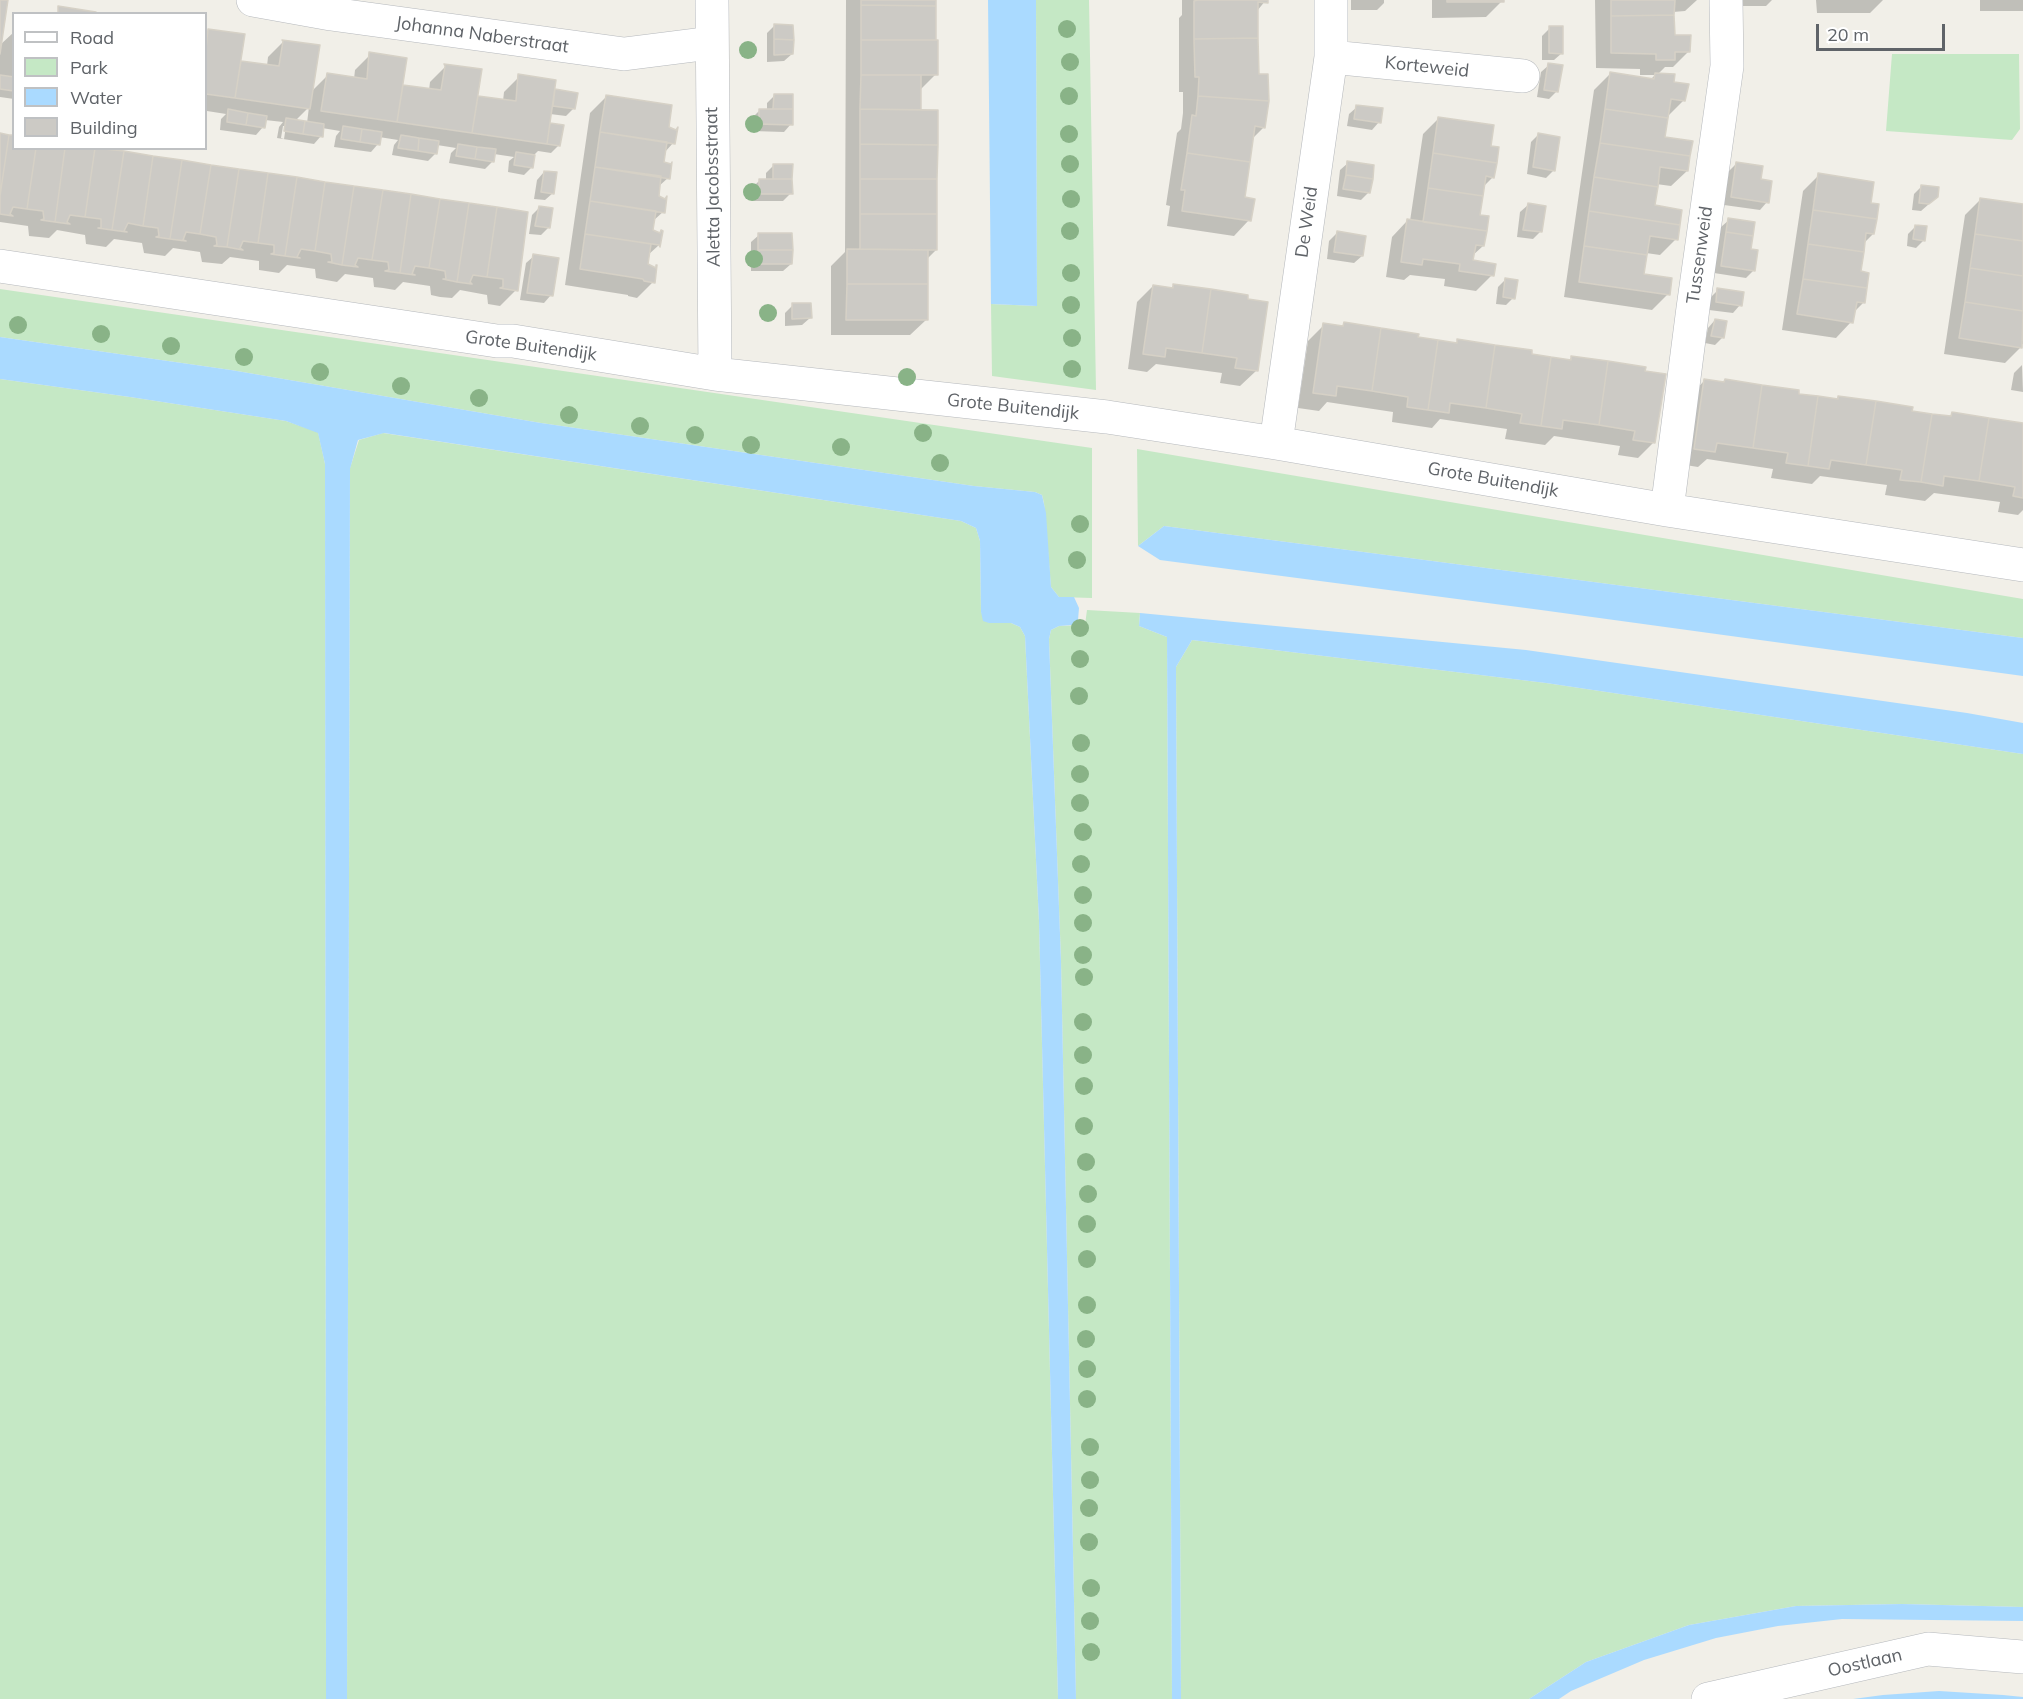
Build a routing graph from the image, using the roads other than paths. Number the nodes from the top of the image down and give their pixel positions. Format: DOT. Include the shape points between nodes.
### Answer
graph roads {
  1 [pos="253,0"];
  2 [pos="712,0"];
  3 [pos="1331,0"];
  4 [pos="1726,0"];
  5 [pos="711,43"];
  6 [pos="1332,57"];
  7 [pos="1523,76"];
  8 [pos="0,266"];
  9 [pos="715,374"];
  10 [pos="1276,443"];
  11 [pos="1667,510"];
  12 [pos="2023,565"];
  13 [pos="2023,1657"];
  14 [pos="1708,1699"];
  1 -- 5 [label="street, Johanna Naberstraat" via="624,54"];
  2 -- 5 [label="street, Aletta Jacobsstraat"];
  3 -- 6 [label="street, De Weid"];
  4 -- 11 [label="street, Tussenweid" via="1727,66"];
  5 -- 9 [label="street, Aletta Jacobsstraat"];
  6 -- 7 [label="street, Korteweid"];
  6 -- 10 [label="street, De Weid"];
  8 -- 9 [label="street, Grote Buitendijk"];
  9 -- 10 [label="street, Grote Buitendijk" via="1107,417"];
  10 -- 11 [label="street, Grote Buitendijk"];
  11 -- 12 [label="street, Grote Buitendijk"];
  13 -- 14 [label="street, Oostlaan" via="1928,1649"];
}
